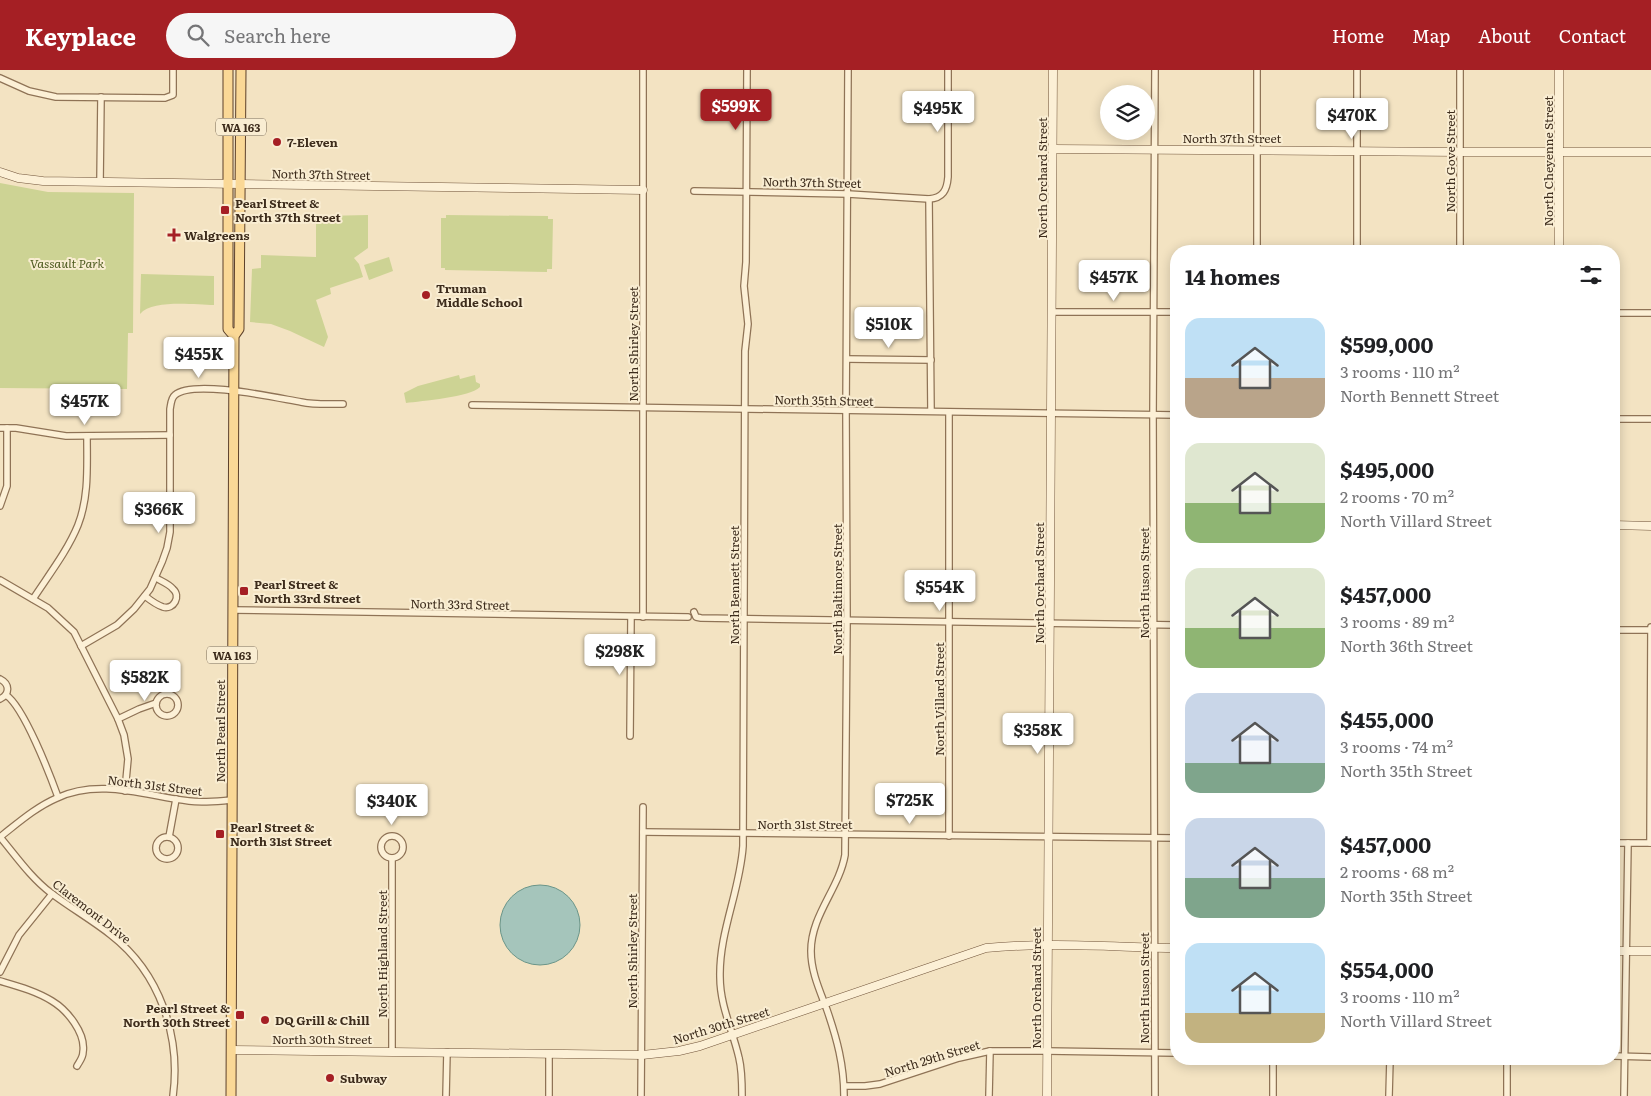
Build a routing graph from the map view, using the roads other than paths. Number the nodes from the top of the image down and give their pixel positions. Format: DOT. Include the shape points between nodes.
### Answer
graph roads {
  1 [pos="173,70"];
  2 [pos="228,70"];
  3 [pos="241,70"];
  4 [pos="643,70"];
  5 [pos="747,70"];
  6 [pos="848,70"];
  7 [pos="948,70"];
  8 [pos="1053,70"];
  9 [pos="1155,70"];
  10 [pos="1257,70"];
  11 [pos="1357,70"];
  12 [pos="1460,70"];
  13 [pos="1559,70"];
  14 [pos="0,78"];
  15 [pos="100,98"];
  16 [pos="1053,149"];
  17 [pos="1155,149"];
  18 [pos="1257,150"];
  19 [pos="1356,151"];
  20 [pos="1559,151"];
  21 [pos="1460,152"];
  22 [pos="1651,152"];
  23 [pos="0,172"];
  24 [pos="100,182"];
  25 [pos="228,184"];
  26 [pos="239,184"];
  27 [pos="643,190"];
  28 [pos="694,191"];
  29 [pos="746,192"];
  30 [pos="848,194"];
  31 [pos="929,199"];
  32 [pos="1257,245"];
  33 [pos="1357,245"];
  34 [pos="1460,245"];
  35 [pos="1559,245"];
  36 [pos="1052,312"];
  37 [pos="1154,312"];
  38 [pos="1170,312"];
  39 [pos="1620,313"];
  40 [pos="1651,313"];
  41 [pos="234,336"];
  42 [pos="847,359"];
  43 [pos="931,360"];
  44 [pos="234,391"];
  45 [pos="343,404"];
  46 [pos="472,404"];
  47 [pos="643,407"];
  48 [pos="745,408"];
  49 [pos="846,411"];
  50 [pos="931,411"];
  51 [pos="949,412"];
  52 [pos="1051,414"];
  53 [pos="1153,415"];
  54 [pos="1170,415"];
  55 [pos="1620,419"];
  56 [pos="1651,419"];
  57 [pos="3,428"];
  58 [pos="170,435"];
  59 [pos="87,436"];
  60 [pos="0,506"];
  61 [pos="1620,525"];
  62 [pos="1651,526"];
  63 [pos="156,578"];
  64 [pos="0,580"];
  65 [pos="145,596"];
  66 [pos="33,599"];
  67 [pos="233,610"];
  68 [pos="694,612"];
  69 [pos="631,617"];
  70 [pos="643,617"];
  71 [pos="688,618"];
  72 [pos="743,619"];
  73 [pos="847,621"];
  74 [pos="949,623"];
  75 [pos="1050,623"];
  76 [pos="1170,625"];
  77 [pos="1154,626"];
  78 [pos="1651,629"];
  79 [pos="1620,630"];
  80 [pos="81,646"];
  81 [pos="0,679"];
  82 [pos="6,695"];
  83 [pos="0,699"];
  84 [pos="156,703"];
  85 [pos="118,719"];
  86 [pos="1650,735"];
  87 [pos="630,736"];
  88 [pos="125,791"];
  89 [pos="58,798"];
  90 [pos="176,799"];
  91 [pos="232,800"];
  92 [pos="643,806"];
  93 [pos="643,832"];
  94 [pos="743,834"];
  95 [pos="845,834"];
  96 [pos="949,836"];
  97 [pos="0,837"];
  98 [pos="169,837"];
  99 [pos="1048,837"];
  100 [pos="1154,838"];
  101 [pos="1170,838"];
  102 [pos="1620,843"];
  103 [pos="1628,843"];
  104 [pos="1650,843"];
  105 [pos="392,858"];
  106 [pos="52,894"];
  107 [pos="1048,946"];
  108 [pos="1154,948"];
  109 [pos="1170,948"];
  110 [pos="1620,951"];
  111 [pos="1626,951"];
  112 [pos="1651,951"];
  113 [pos="0,972"];
  114 [pos="0,981"];
  115 [pos="824,1003"];
  116 [pos="732,1035"];
  117 [pos="231,1050"];
  118 [pos="392,1051"];
  119 [pos="1048,1051"];
  120 [pos="447,1052"];
  121 [pos="990,1052"];
  122 [pos="1154,1053"];
  123 [pos="1170,1053"];
  124 [pos="549,1054"];
  125 [pos="642,1055"];
  126 [pos="1620,1056"];
  127 [pos="1625,1056"];
  128 [pos="1651,1057"];
  129 [pos="1273,1065"];
  130 [pos="1390,1065"];
  131 [pos="1507,1065"];
  132 [pos="77,1066"];
  133 [pos="844,1086"];
  134 [pos="173,1096"];
  135 [pos="231,1096"];
  136 [pos="446,1096"];
  137 [pos="548,1096"];
  138 [pos="642,1096"];
  139 [pos="742,1096"];
  140 [pos="844,1096"];
  141 [pos="990,1096"];
  142 [pos="1047,1096"];
  143 [pos="1155,1096"];
  144 [pos="1273,1096"];
  145 [pos="1390,1096"];
  146 [pos="1507,1096"];
  147 [pos="1624,1096"];
  1 -- 15 [label="street" via="173,95 165,98"];
  2 -- 25 [label="main road, North Pearl Street / WA 163"];
  3 -- 26 [label="main road, North Pearl Street / WA 163"];
  4 -- 27 [label="street, North Shirley Street"];
  5 -- 29 [label="street, North Bennett Street"];
  6 -- 30 [label="street, North Baltimore Street"];
  7 -- 31 [label="street" via="948,181 943,194"];
  8 -- 16 [label="street, North Orchard Street"];
  9 -- 17 [label="street, North Huson Street"];
  10 -- 18 [label="street"];
  11 -- 19 [label="street"];
  12 -- 21 [label="street, North Gove Street"];
  13 -- 20 [label="street, North Cheyenne Street"];
  14 -- 15 [label="street" via="28,91 49,96"];
  15 -- 24 [label="street"];
  16 -- 17 [label="street, North 37th Street"];
  16 -- 36 [label="street, North Orchard Street"];
  17 -- 18 [label="street, North 37th Street"];
  17 -- 37 [label="street, North Huson Street"];
  18 -- 19 [label="street, North 37th Street"];
  18 -- 32 [label="street"];
  19 -- 21 [label="street, North 37th Street"];
  19 -- 33 [label="street"];
  20 -- 21 [label="street, North 37th Street"];
  20 -- 22 [label="street, North 37th Street"];
  20 -- 35 [label="street, North Cheyenne Street"];
  21 -- 34 [label="street, North Gove Street"];
  23 -- 24 [label="street, North 37th Street" via="43,181"];
  24 -- 25 [label="street, North 37th Street"];
  25 -- 26 [label="street, North 37th Street"];
  25 -- 41 [label="main road, North Pearl Street / WA 163" via="228,329"];
  26 -- 27 [label="street, North 37th Street"];
  26 -- 41 [label="main road, North Pearl Street / WA 163" via="239,329"];
  27 -- 47 [label="street, North Shirley Street"];
  28 -- 29 [label="street, North 37th Street"];
  29 -- 30 [label="street, North 37th Street"];
  29 -- 48 [label="street, North Bennett Street" via="744,286 748,324"];
  30 -- 31 [label="street, North 37th Street"];
  30 -- 42 [label="street, North Baltimore Street"];
  31 -- 43 [label="street"];
  36 -- 37 [label="street"];
  36 -- 52 [label="street, North Orchard Street"];
  37 -- 38 [label="street"];
  37 -- 53 [label="street, North Huson Street"];
  39 -- 40 [label="street"];
  41 -- 44 [label="main road, North Pearl Street / WA 163"];
  42 -- 43 [label="street"];
  42 -- 49 [label="street, North Baltimore Street"];
  43 -- 50 [label="street"];
  44 -- 45 [label="street" via="302,402"];
  44 -- 58 [label="street" via="186,390 177,393 172,397"];
  44 -- 67 [label="main road, North Pearl Street / WA 163"];
  46 -- 47 [label="street, North 35th Street"];
  47 -- 48 [label="street, North 35th Street"];
  47 -- 70 [label="street, North Shirley Street"];
  48 -- 49 [label="street, North 35th Street"];
  48 -- 72 [label="street, North Bennett Street"];
  49 -- 50 [label="street, North 35th Street"];
  49 -- 73 [label="street, North Baltimore Street"];
  50 -- 51 [label="street, North 35th Street"];
  51 -- 52 [label="street, North 35th Street"];
  51 -- 74 [label="street, North Villard Street"];
  52 -- 53 [label="street, North 35th Street"];
  52 -- 75 [label="street, North Orchard Street"];
  53 -- 54 [label="street, North 35th Street"];
  53 -- 77 [label="street, North Huson Street"];
  55 -- 56 [label="street"];
  57 -- 59 [label="street"];
  57 -- 60 [label="street" via="7,486"];
  58 -- 59 [label="street"];
  58 -- 63 [label="street" via="169,540"];
  59 -- 66 [label="street" via="86,490 78,526"];
  61 -- 62 [label="street"];
  63 -- 65 [label="street"];
  63 -- 65 [label="street" via="174,589 175,602 163,607"];
  64 -- 66 [label="street"];
  65 -- 80 [label="street" via="117,625"];
  66 -- 80 [label="street" via="69,626"];
  67 -- 69 [label="street, North 33rd Street"];
  67 -- 91 [label="main road, North Pearl Street / WA 163"];
  68 -- 72 [label="street" via="700,618"];
  69 -- 70 [label="street, North 33rd Street"];
  69 -- 87 [label="street"];
  70 -- 71 [label="street, North 33rd Street"];
  72 -- 73 [label="street"];
  72 -- 94 [label="street, North Bennett Street"];
  73 -- 74 [label="street"];
  73 -- 95 [label="street, North Baltimore Street"];
  74 -- 75 [label="street"];
  74 -- 96 [label="street, North Villard Street"];
  75 -- 77 [label="street"];
  75 -- 99 [label="street, North Orchard Street"];
  76 -- 77 [label="street"];
  77 -- 100 [label="street, North Huson Street"];
  78 -- 79 [label="street"];
  78 -- 86 [label="street"];
  80 -- 85 [label="street"];
  81 -- 82 [label="street" via="7,686"];
  82 -- 83 [label="street"];
  82 -- 89 [label="street" via="24,718"];
  84 -- 85 [label="street"];
  85 -- 88 [label="street" via="127,746"];
  86 -- 104 [label="street"];
  88 -- 89 [label="street, North 31st Street" via="81,790"];
  88 -- 90 [label="street, North 31st Street"];
  89 -- 97 [label="street, North 31st Street"];
  90 -- 91 [label="street, North 31st Street"];
  90 -- 98 [label="street"];
  91 -- 117 [label="main road, North Pearl Street / WA 163"];
  92 -- 93 [label="street, North Shirley Street"];
  93 -- 94 [label="street, North 31st Street"];
  93 -- 125 [label="street, North Shirley Street"];
  94 -- 95 [label="street, North 31st Street"];
  94 -- 116 [label="street, North Bennett Street" via="740,866 720,963 720,991"];
  95 -- 96 [label="street, North 31st Street"];
  95 -- 115 [label="street, North Baltimore Street" via="842,868 815,924 812,943 813,968"];
  96 -- 99 [label="street, North 31st Street"];
  97 -- 106 [label="street, Claremont Drive"];
  99 -- 100 [label="street, North 31st Street"];
  99 -- 107 [label="street, North Orchard Street"];
  100 -- 101 [label="street, North 31st Street"];
  100 -- 108 [label="street, North Huson Street"];
  102 -- 103 [label="street"];
  103 -- 104 [label="street"];
  103 -- 111 [label="street"];
  105 -- 118 [label="street, North Highland Street"];
  106 -- 113 [label="street" via="19,935"];
  106 -- 134 [label="street, Claremont Drive" via="123,946 158,994 173,1046"];
  107 -- 108 [label="street, North 30th Street"];
  107 -- 115 [label="street, North 30th Street" via="986,948"];
  107 -- 119 [label="street, North Orchard Street"];
  108 -- 109 [label="street, North 30th Street"];
  108 -- 122 [label="street, North Huson Street"];
  110 -- 111 [label="street"];
  111 -- 112 [label="street"];
  111 -- 127 [label="street"];
  114 -- 132 [label="street" via="41,995 66,1014 83,1042 83,1055"];
  115 -- 116 [label="street, North 30th Street"];
  115 -- 133 [label="street, North Baltimore Street" via="841,1057"];
  116 -- 125 [label="street, North 30th Street" via="679,1052"];
  116 -- 139 [label="street, North Bennett Street" via="741,1066"];
  117 -- 118 [label="street, North 30th Street"];
  117 -- 135 [label="main road, North Pearl Street / WA 163"];
  118 -- 120 [label="street, North 30th Street"];
  119 -- 121 [label="street, North 29th Street"];
  119 -- 122 [label="street, North 29th Street"];
  119 -- 142 [label="street, North Orchard Street"];
  120 -- 124 [label="street, North 30th Street"];
  120 -- 136 [label="street"];
  121 -- 133 [label="street, North 29th Street" via="959,1058 880,1084"];
  121 -- 141 [label="street"];
  122 -- 123 [label="street, North 29th Street"];
  122 -- 143 [label="street, North Huson Street"];
  124 -- 125 [label="street, North 30th Street"];
  124 -- 137 [label="street"];
  125 -- 138 [label="street, North Shirley Street"];
  126 -- 127 [label="street"];
  127 -- 128 [label="street"];
  127 -- 147 [label="street"];
  129 -- 144 [label="street"];
  130 -- 145 [label="street"];
  131 -- 146 [label="street"];
  133 -- 140 [label="street, North Baltimore Street"];
}
